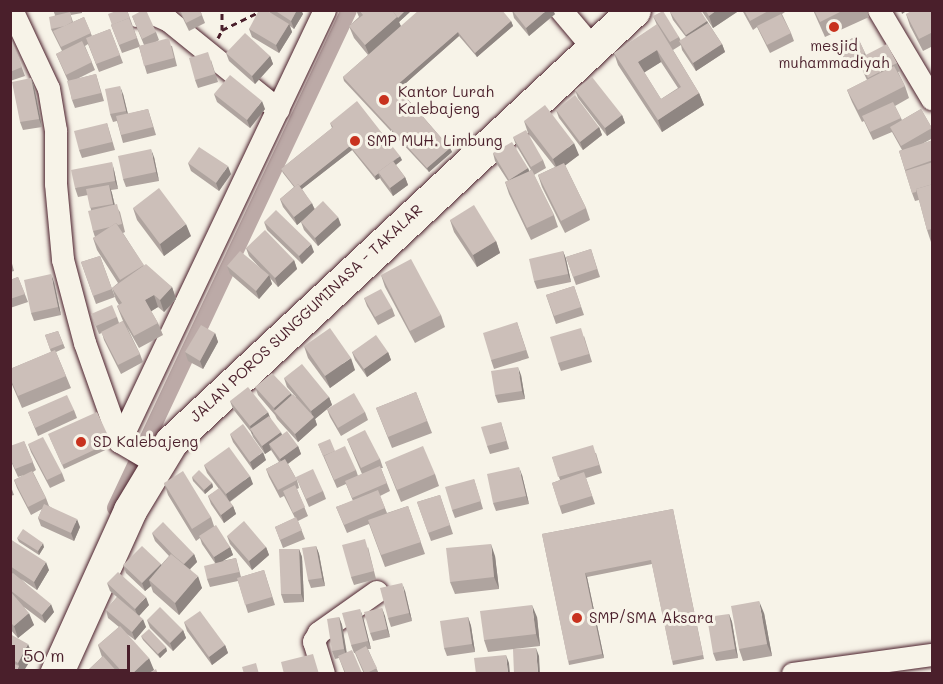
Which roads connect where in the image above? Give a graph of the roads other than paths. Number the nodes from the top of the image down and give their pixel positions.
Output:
1 (12, 10) edge
2 (325, 10) edge
3 (561, 10) edge
4 (634, 10) edge
5 (879, 10) edge
6 (136, 16) edge
7 (593, 48) junction
8 (933, 99) edge
9 (279, 110) junction
10 (135, 452) junction
11 (377, 592) dead end
12 (922, 662) edge
13 (831, 672) edge
14 (56, 674) edge
15 (324, 674) edge
16 (793, 674) edge

1 - 10 street
2 - 9 street
3 - 7 street
4 - 7 highway, JALAN POROS SUNGGUMINASA - TAKALAR
5 - 8 street
6 - 9 street
7 - 10 highway, JALAN POROS SUNGGUMINASA - TAKALAR
9 - 10 street
10 - 14 highway, JALAN POROS SUNGGUMINASA - TAKALAR
11 - 15 street
12 - 13 street
13 - 16 street

